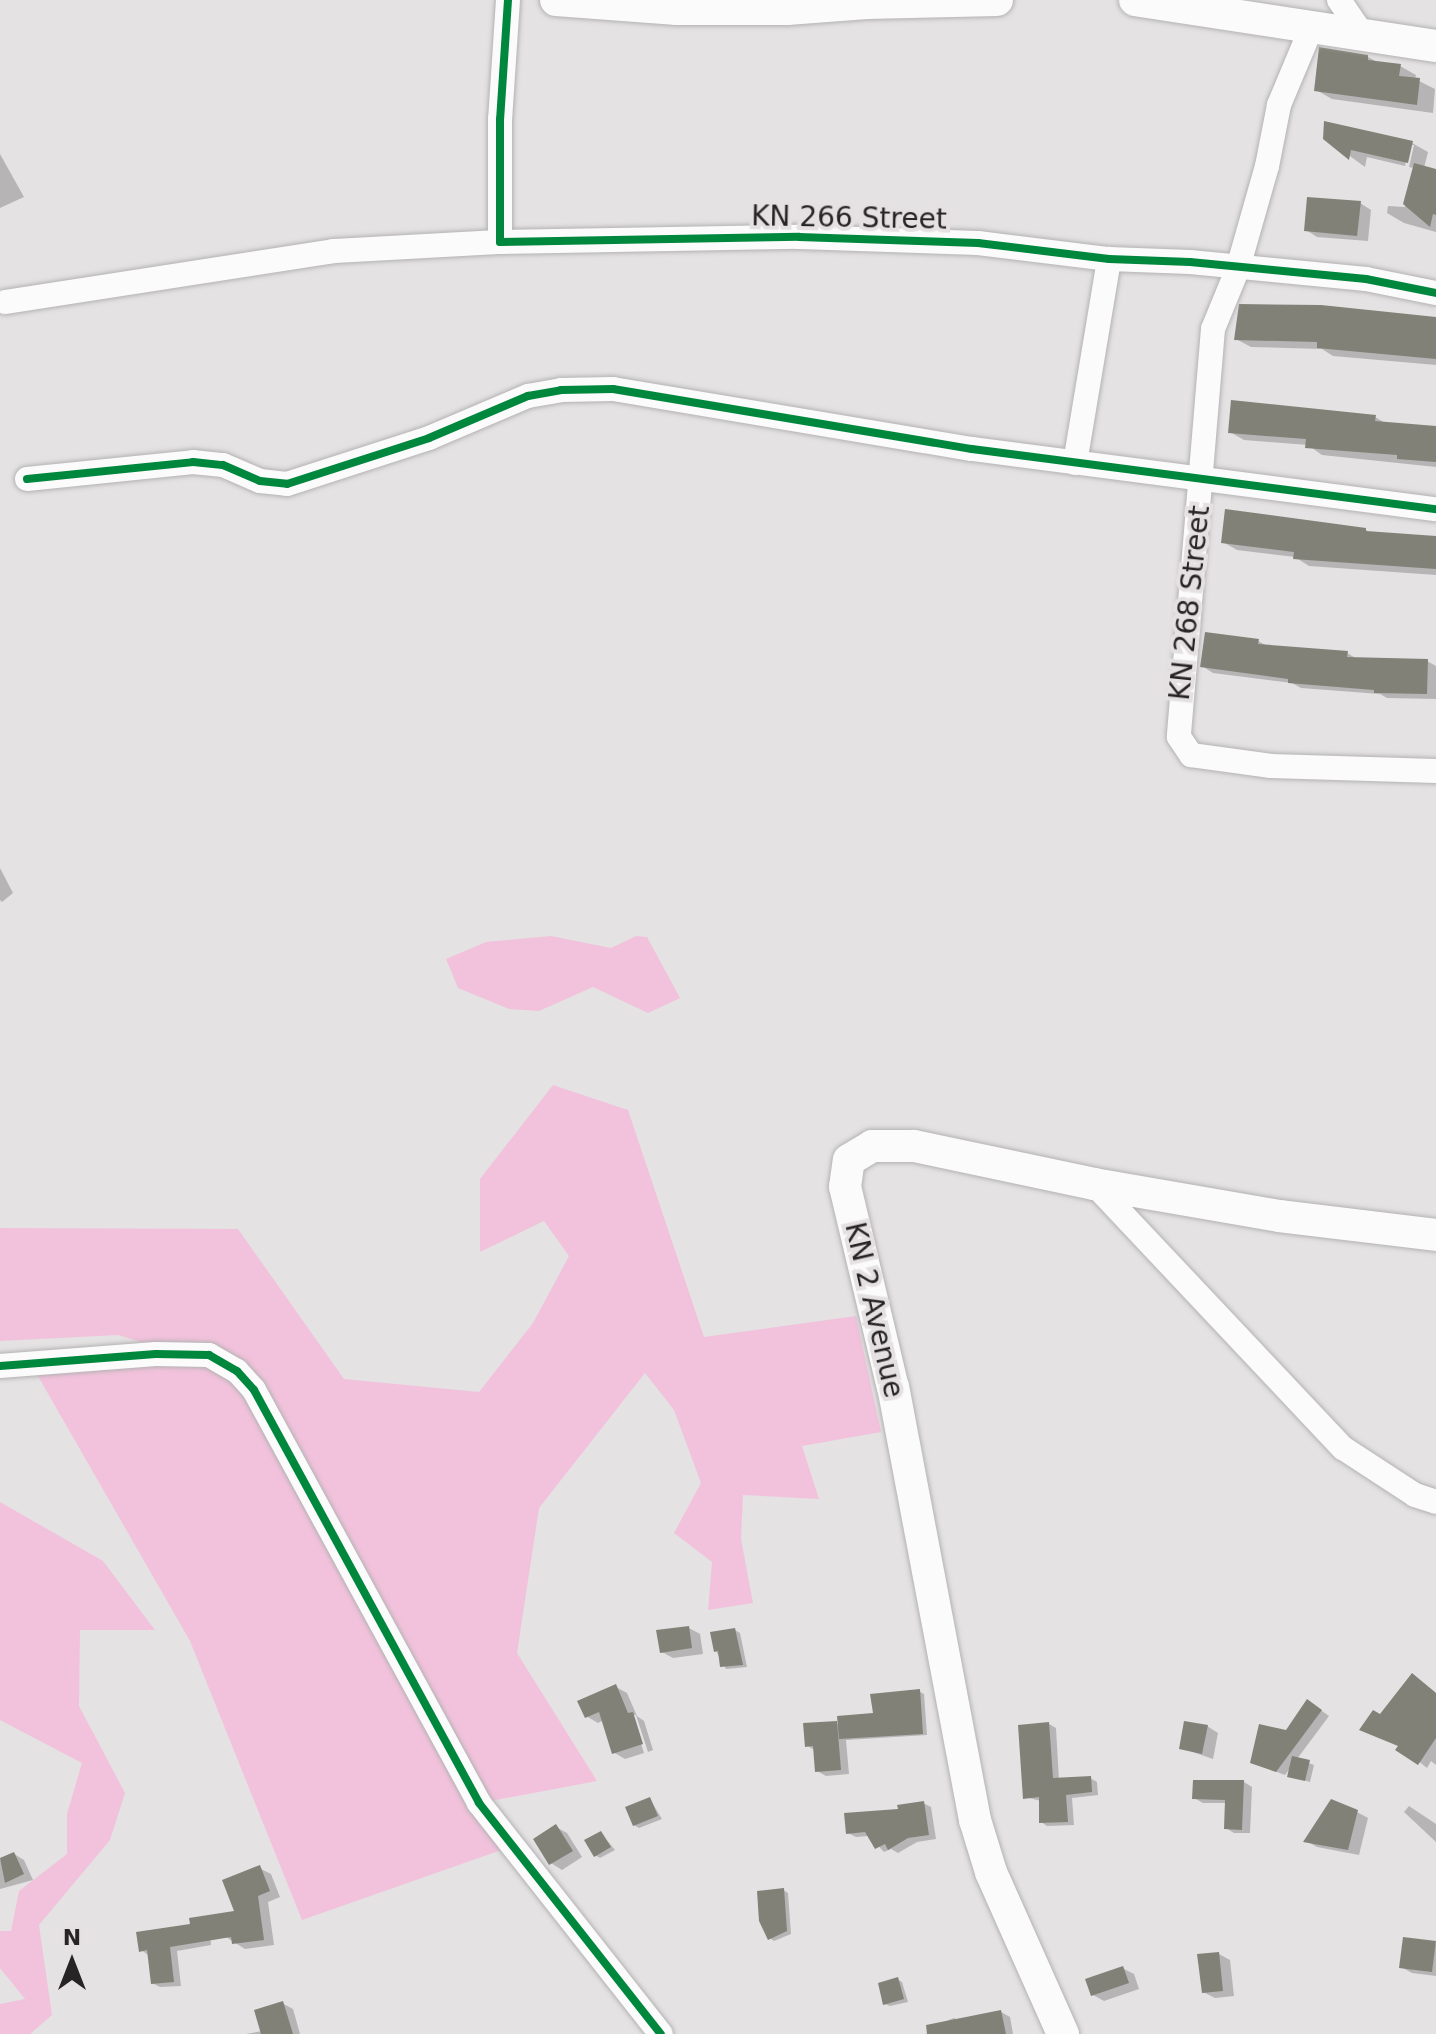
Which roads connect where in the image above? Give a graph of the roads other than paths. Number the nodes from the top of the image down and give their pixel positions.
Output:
1 (508, 0) edge
2 (951, 0) edge
3 (997, 0) edge
4 (1135, 0) edge
5 (1339, 0) edge
6 (569, 1) edge
7 (786, 4) edge
8 (1312, 26) junction
9 (1363, 35) junction
10 (1436, 46) edge
11 (500, 242) junction
12 (1109, 259) junction
13 (1238, 268) junction
14 (1436, 293) edge
15 (5, 302) dead end
16 (1075, 463) junction
17 (27, 479) dead end
18 (1202, 481) junction
19 (1436, 509) edge
20 (1436, 771) edge
21 (1094, 1184) junction
22 (1436, 1235) edge
23 (0, 1366) edge
24 (1436, 1502) edge
25 (661, 2034) edge
26 (1063, 2034) edge

1 - 11 street
2 - 3 main road
2 - 7 main road
4 - 8 main road
5 - 9 street
6 - 7 main road
8 - 9 main road
8 - 13 street, KN 268 Street
9 - 10 main road
11 - 12 street, KN 266 Street
11 - 15 street, KN 266 Street
12 - 13 street, KN 266 Street
12 - 16 street
13 - 14 street, KN 266 Street
13 - 18 street, KN 268 Street
16 - 17 street
16 - 18 street
18 - 19 street
18 - 20 street, KN 268 Street
21 - 22 main road, KN 2 Avenue
21 - 24 street
21 - 26 main road, KN 2 Avenue
23 - 25 street

